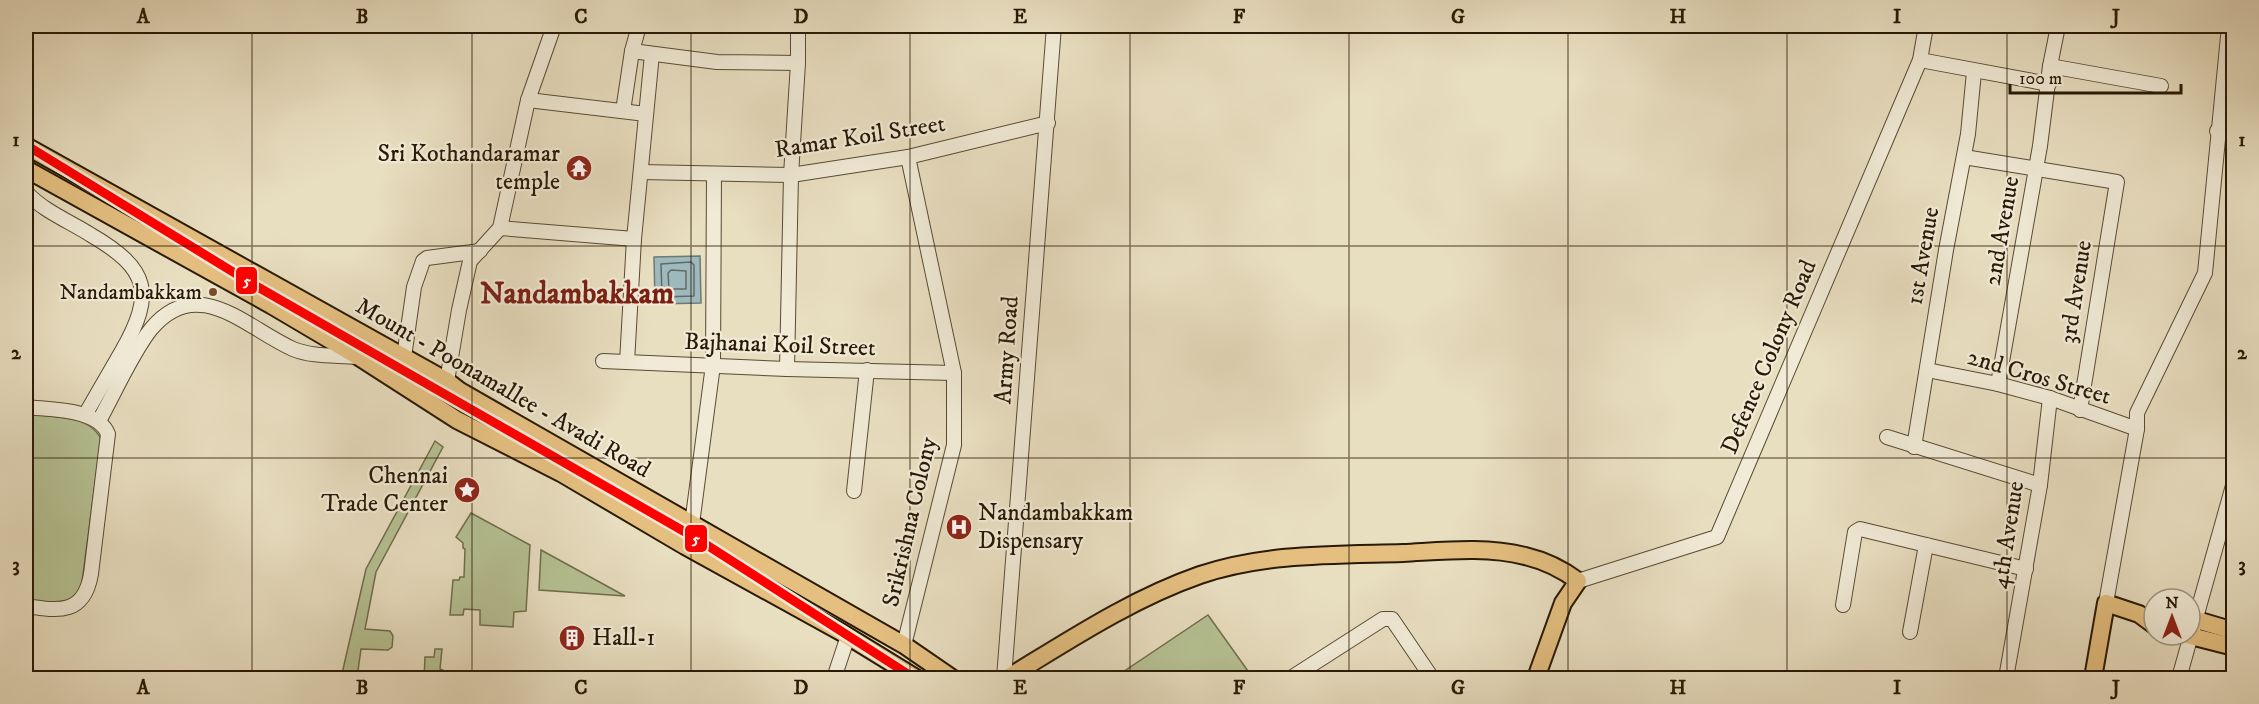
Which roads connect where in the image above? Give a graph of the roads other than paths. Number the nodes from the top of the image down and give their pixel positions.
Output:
1 (554, 26) edge
2 (639, 26) edge
3 (798, 26) edge
4 (1054, 26) edge
5 (1926, 26) edge
6 (2058, 26) edge
7 (2229, 26) edge
8 (632, 51) junction
9 (652, 54) junction
10 (1920, 60) junction
11 (798, 63) junction
12 (2050, 66) junction
13 (1974, 72) junction
14 (2049, 84) junction
15 (2161, 86) dead end
16 (528, 100) junction
17 (623, 111) junction
18 (646, 114) junction
19 (1047, 123) junction
20 (2217, 131) junction
21 (2234, 131) edge
22 (26, 146) edge
23 (908, 157) junction
24 (1964, 157) junction
25 (26, 170) edge
26 (2036, 170) junction
27 (641, 172) junction
28 (714, 174) junction
29 (791, 175) junction
30 (26, 192) edge
31 (500, 228) junction
32 (634, 239) junction
33 (480, 251) junction
34 (287, 293) junction
35 (277, 309) junction
36 (359, 357) junction
37 (404, 357) junction
38 (603, 360) dead end
39 (627, 362) junction
40 (713, 365) junction
41 (787, 369) junction
42 (867, 370) junction
43 (1927, 370) junction
44 (954, 374) junction
45 (447, 381) junction
46 (1998, 384) junction
47 (2050, 398) junction
48 (26, 407) edge
49 (2080, 410) junction
50 (85, 415) junction
51 (99, 422) junction
52 (2138, 429) junction
53 (1887, 437) dead end
54 (1914, 447) junction
55 (2040, 485) junction
56 (2233, 489) edge
57 (854, 491) dead end
58 (692, 524) junction
59 (1926, 545) junction
60 (2026, 569) junction
61 (1578, 581) junction
62 (2202, 591) edge
63 (826, 600) junction
64 (2106, 603) junction
65 (1843, 605) dead end
66 (26, 606) edge
67 (2142, 611) edge
68 (815, 618) junction
69 (2202, 628) edge
70 (2234, 631) edge
71 (1910, 632) dead end
72 (2202, 632) edge
73 (848, 636) junction
74 (904, 645) junction
75 (2186, 647) edge
76 (2234, 647) edge
77 (834, 678) edge
78 (916, 678) edge
79 (952, 678) edge
80 (1006, 678) edge
81 (1292, 678) edge
82 (1432, 678) edge
83 (1536, 678) edge
84 (2006, 678) edge
85 (2093, 678) edge
86 (2179, 678) edge

1 - 16 street
2 - 8 street
3 - 11 street
4 - 19 street, Army Road
5 - 10 street, Defence Colony Road
6 - 12 street, 2nd Avenue
7 - 20 street
8 - 9 street
8 - 17 street
9 - 11 street
9 - 18 street
10 - 13 street
10 - 61 street, Defence Colony Road
11 - 29 street
12 - 14 street, 2nd Avenue
12 - 15 street
13 - 14 street
13 - 24 street, 1st Avenue
14 - 26 street, 2nd Avenue
16 - 17 street
16 - 31 street
17 - 18 street
18 - 27 street
19 - 23 street, Ramar Koil Street
19 - 80 street, Army Road
20 - 21 street
20 - 52 street
22 - 34 main road, Mount - Poonamallee - Avadi Road
23 - 29 street, Ramar Koil Street
23 - 44 street, Srikrishna Colony
24 - 26 street
24 - 43 street, 1st Avenue
25 - 35 main road, Mount - Poonamallee - Avadi Road
26 - 46 street, 2nd Avenue
26 - 49 street, 3rd Avenue
27 - 28 street, Ramar Koil Street
27 - 32 street
28 - 29 street, Ramar Koil Street
28 - 40 street
29 - 41 street
30 - 50 street
31 - 32 street
31 - 33 street
32 - 39 street
33 - 37 street
33 - 45 street
34 - 35 main road
34 - 37 main road, Mount - Poonamallee - Avadi Road
35 - 36 main road, Mount - Poonamallee - Avadi Road
36 - 51 street
36 - 68 main road, Mount - Poonamallee - Avadi Road
37 - 45 main road, Mount - Poonamallee - Avadi Road
38 - 39 street, Bajhanai Koil Street
39 - 40 street, Bajhanai Koil Street
40 - 41 street, Bajhanai Koil Street
40 - 58 street
41 - 42 street, Bajhanai Koil Street
42 - 44 street, Bajhanai Koil Street
42 - 57 street
43 - 46 street, 2nd Cros Street
43 - 54 street, 1st Avenue
44 - 74 street, Srikrishna Colony
45 - 58 main road, Mount - Poonamallee - Avadi Road
46 - 47 street, 2nd Cros Street
47 - 49 street, 2nd Cros Street
47 - 55 street, 4th Avenue
48 - 50 street
49 - 52 street, 2nd Cros Street
50 - 51 street
51 - 66 street
52 - 64 street
53 - 54 street
54 - 55 street
55 - 60 street, 4th Avenue
56 - 62 street
58 - 63 main road, Mount - Poonamallee - Avadi Road
59 - 60 street
59 - 65 street
59 - 71 street
60 - 84 street, 4th Avenue
61 - 80 main road
61 - 83 main road
63 - 68 main road
63 - 74 main road, Mount - Poonamallee - Avadi Road
64 - 67 main road
64 - 85 main road
68 - 73 main road, Mount - Poonamallee - Avadi Road
69 - 70 main road
72 - 76 main road
73 - 77 street
73 - 78 main road, Mount - Poonamallee - Avadi Road
74 - 79 main road, Mount - Poonamallee - Avadi Road
75 - 86 street
81 - 82 street

